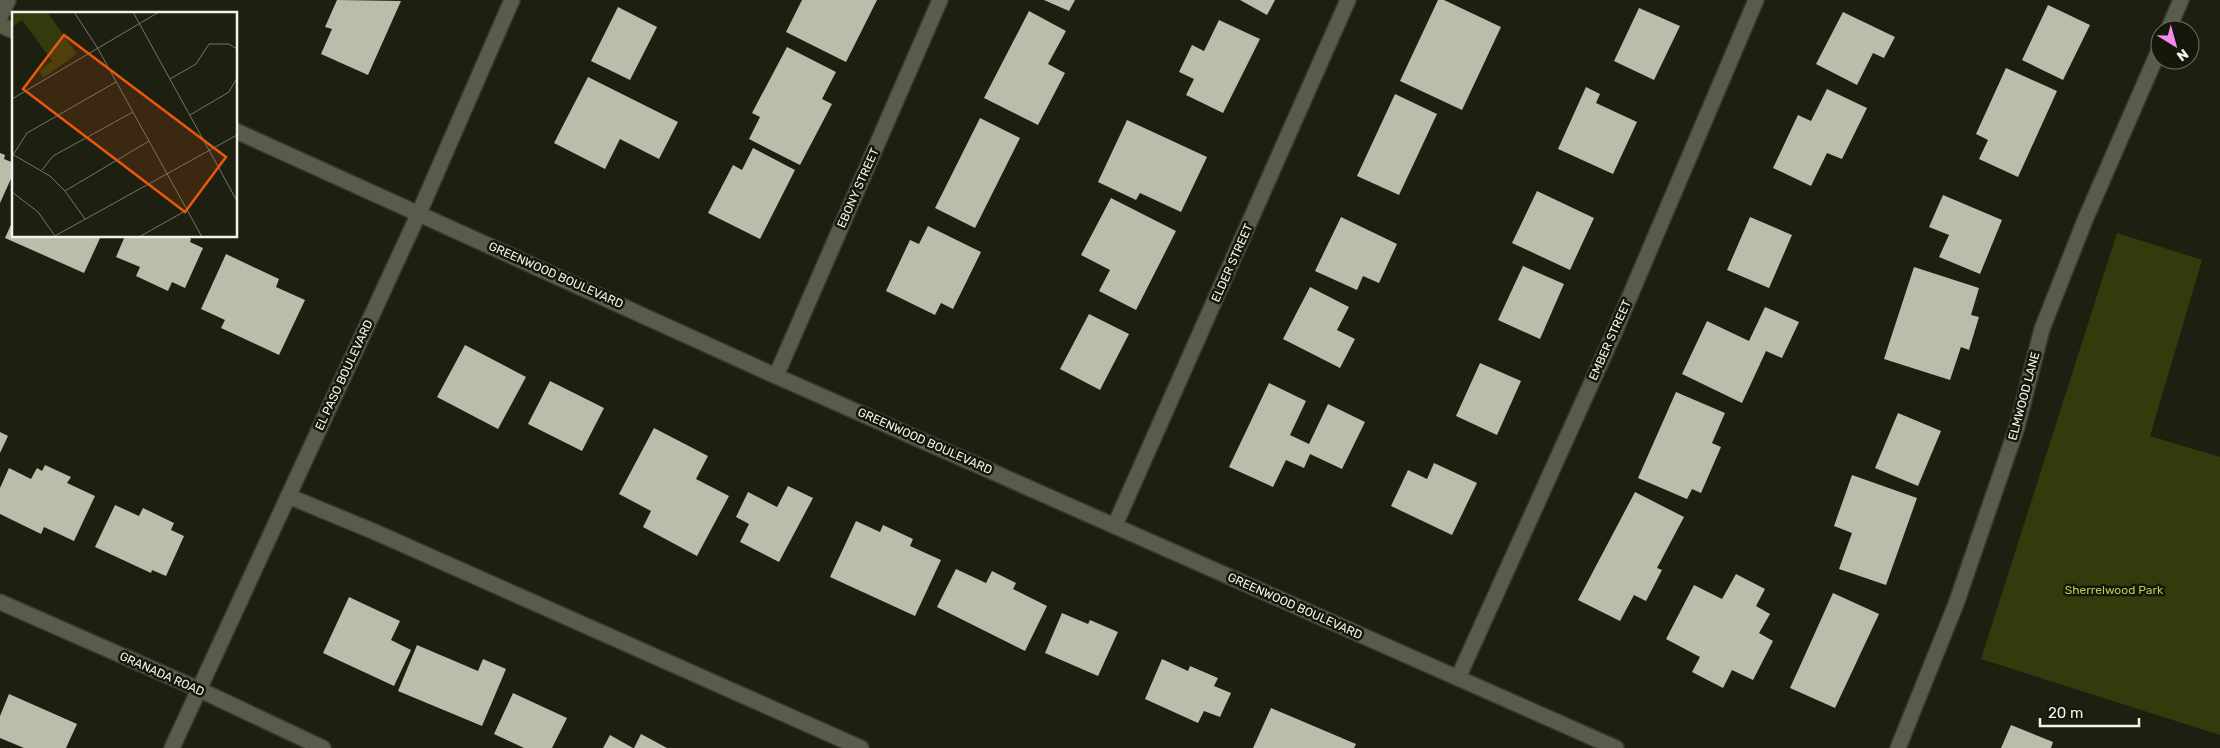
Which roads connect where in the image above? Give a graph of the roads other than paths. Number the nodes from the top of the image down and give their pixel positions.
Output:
1 (8, 0) edge
2 (512, 0) edge
3 (940, 0) edge
4 (1348, 0) edge
5 (1756, 0) edge
6 (2181, 0) edge
7 (0, 17) edge
8 (2172, 20) edge
9 (0, 25) edge
10 (12, 30) edge
11 (2150, 70) edge
12 (238, 132) edge
13 (419, 213) junction
14 (776, 376) junction
15 (288, 496) junction
16 (1115, 525) junction
17 (0, 602) edge
18 (1458, 678) junction
19 (198, 689) junction
20 (172, 748) edge
21 (324, 748) edge
22 (861, 748) edge
23 (1616, 748) edge
24 (1898, 748) edge

1 - 7 street
2 - 13 street, EL PASO BOULEVARD
3 - 14 street, EBONY STREET
4 - 16 street, ELDER STREET
5 - 18 street, EMBER STREET
6 - 8 street
9 - 10 street
11 - 24 street, ELMWOOD LANE
12 - 13 street, GREENWOOD BOULEVARD
13 - 14 street, GREENWOOD BOULEVARD
13 - 15 street, EL PASO BOULEVARD
14 - 16 street, GREENWOOD BOULEVARD
15 - 19 street, EL PASO BOULEVARD
15 - 22 street
16 - 18 street, GREENWOOD BOULEVARD
17 - 19 street, GRANADA ROAD
18 - 23 street, GREENWOOD BOULEVARD
19 - 20 street, EL PASO BOULEVARD
19 - 21 street, GRANADA ROAD

